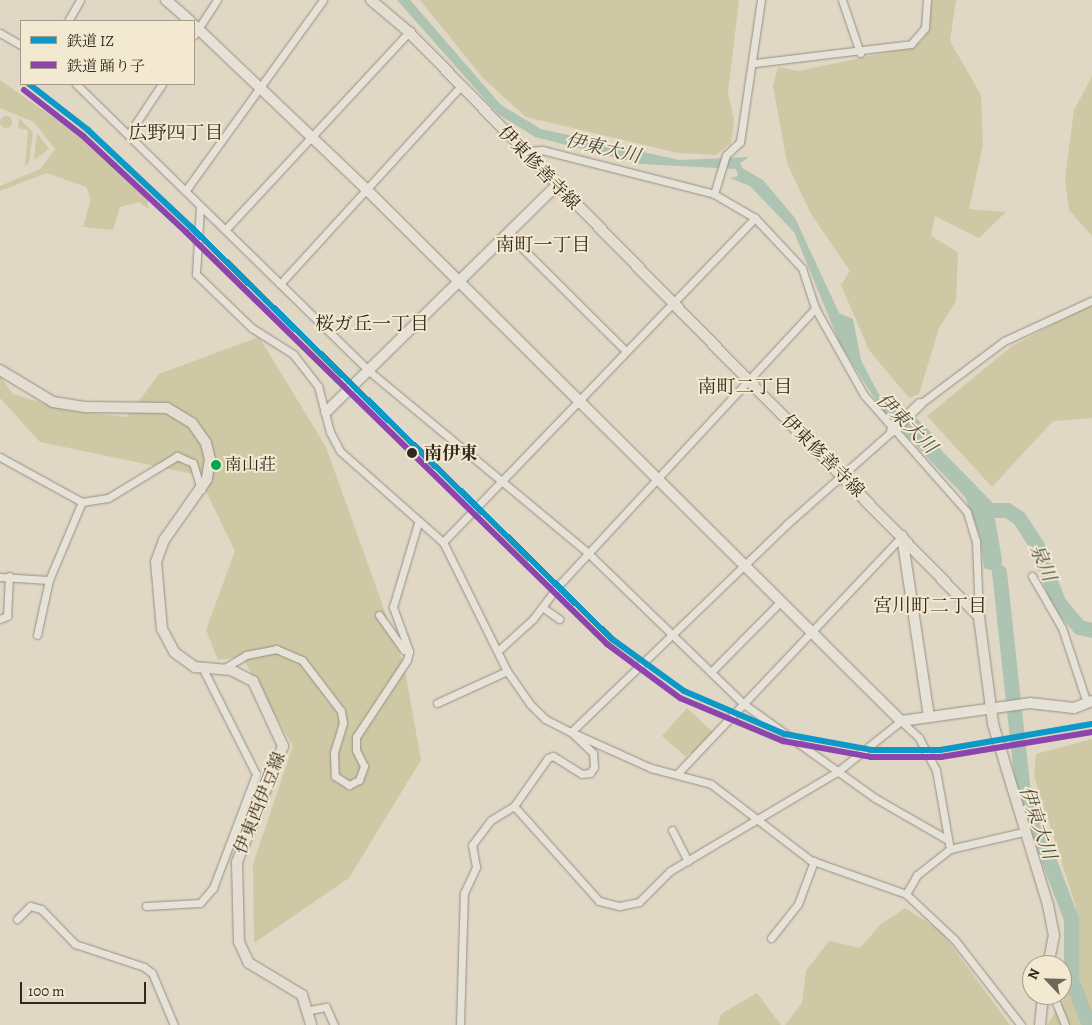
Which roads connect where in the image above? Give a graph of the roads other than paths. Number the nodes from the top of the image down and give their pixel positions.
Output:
1 (80, 0) edge
2 (166, 0) edge
3 (217, 0) edge
4 (323, 0) edge
5 (371, 0) edge
6 (761, 0) edge
7 (842, 0) edge
8 (927, 0) edge
9 (69, 20) edge
10 (189, 20) edge
11 (195, 30) edge
12 (409, 32) junction
13 (0, 33) edge
14 (20, 44) edge
15 (860, 53) junction
16 (755, 63) junction
17 (77, 85) edge
18 (161, 85) edge
19 (461, 86) junction
20 (261, 88) junction
21 (130, 132) junction
22 (311, 134) junction
23 (522, 151) junction
24 (556, 186) junction
25 (366, 188) junction
26 (186, 190) junction
27 (714, 194) junction
28 (200, 207) junction
29 (755, 218) junction
30 (225, 230) junction
31 (507, 233) junction
32 (458, 281) junction
33 (280, 284) junction
34 (1091, 301) edge
35 (673, 304) junction
36 (815, 308) junction
37 (626, 351) junction
38 (0, 370) edge
39 (369, 371) junction
40 (748, 380) junction
41 (576, 399) junction
42 (920, 404) joint
43 (326, 412) junction
44 (892, 431) junction
45 (0, 457) edge
46 (840, 474) junction
47 (656, 480) junction
48 (499, 481) junction
49 (201, 490) junction
50 (82, 502) junction
51 (418, 523) junction
52 (902, 536) junction
53 (443, 542) junction
54 (588, 553) junction
55 (743, 567) junction
56 (9, 576) junction
57 (1032, 576) dead end
58 (0, 577) edge
59 (49, 580) junction
60 (779, 602) junction
61 (542, 607) junction
62 (379, 615) dead end
63 (979, 616) junction
64 (0, 619) edge
65 (560, 619) dead end
66 (810, 634) junction
67 (37, 635) dead end
68 (675, 635) junction
69 (500, 650) junction
70 (407, 660) junction
71 (223, 669) junction
72 (204, 670) junction
73 (507, 671) junction
74 (711, 672) junction
75 (1090, 702) edge
76 (436, 703) dead end
77 (745, 705) junction
78 (989, 708) junction
79 (928, 717) junction
80 (901, 721) junction
81 (571, 732) junction
82 (837, 772) junction
83 (678, 773) junction
84 (514, 806) junction
85 (757, 821) junction
86 (672, 830) dead end
87 (1023, 832) junction
88 (948, 840) junction
89 (950, 849) junction
90 (688, 861) junction
91 (814, 861) junction
92 (906, 894) junction
93 (146, 906) dead end
94 (17, 919) dead end
95 (771, 938) dead end
96 (1050, 955) edge
97 (1042, 1005) edge
98 (1057, 1005) edge
99 (310, 1010) junction
100 (174, 1025) edge
101 (311, 1025) edge
102 (334, 1025) edge
103 (460, 1025) edge
104 (1021, 1025) edge
105 (1040, 1025) edge
106 (1065, 1025) edge

1 - 9 street
2 - 10 street
3 - 11 street
4 - 20 street
5 - 12 main road, 伊東修善寺線
6 - 16 street
7 - 15 street
8 - 15 street
11 - 20 street
12 - 19 main road, 伊東修善寺線
12 - 22 street
13 - 14 street
15 - 16 street
16 - 27 street
17 - 21 street
18 - 21 street
19 - 23 main road, 伊東修善寺線
19 - 25 street
20 - 22 street
20 - 26 street
21 - 26 street
22 - 25 street
22 - 30 street
23 - 24 main road, 伊東修善寺線
23 - 27 street
24 - 31 street
24 - 35 main road, 伊東修善寺線
25 - 32 street
25 - 33 street
26 - 28 street
27 - 29 street
28 - 30 street
28 - 43 street
29 - 35 street
29 - 36 street
30 - 33 street
31 - 32 street
31 - 37 street
32 - 39 street
32 - 41 street
33 - 39 street
34 - 42 street
35 - 37 street
35 - 40 main road, 伊東修善寺線
36 - 40 street
36 - 44 street
37 - 41 street
38 - 49 main road, 伊東西伊豆線
39 - 43 street
39 - 48 street
40 - 46 main road, 伊東修善寺線
40 - 47 street
41 - 47 street
41 - 48 street
42 - 44 street
43 - 51 street
44 - 46 street
44 - 63 street
45 - 50 street
46 - 52 main road, 伊東修善寺線
46 - 55 street
47 - 54 street
47 - 55 street
48 - 53 street
48 - 54 street
49 - 50 street
49 - 72 main road, 伊東西伊豆線
50 - 59 street
51 - 53 street
51 - 70 street
52 - 63 main road, 伊東修善寺線
52 - 66 street
52 - 79 street
53 - 69 street
54 - 61 street
54 - 68 street
55 - 60 street
55 - 68 street
56 - 58 street
56 - 59 street
56 - 64 street
57 - 75 street
59 - 67 street
60 - 66 street
60 - 74 street
61 - 65 street
61 - 69 street
62 - 70 street
63 - 78 main road
66 - 77 street
66 - 80 street
68 - 74 street
68 - 81 street
69 - 73 street
70 - 71 street
71 - 72 main road, 伊東西伊豆線
71 - 99 main road, 伊東西伊豆線
72 - 93 street
73 - 76 street
73 - 81 street
74 - 77 street
75 - 78 street
77 - 82 street
77 - 83 street
78 - 79 street
78 - 87 main road
79 - 80 street
80 - 82 street
80 - 88 street
81 - 83 street
81 - 84 street
82 - 85 street
82 - 88 street
83 - 85 street
84 - 90 street
84 - 103 street
85 - 90 street
85 - 91 street
86 - 90 street
87 - 89 street
87 - 96 main road
88 - 89 street
89 - 92 street
91 - 92 street
91 - 95 street
92 - 104 street
94 - 100 street
97 - 105 main road
98 - 106 street
99 - 101 main road, 伊東西伊豆線
99 - 102 street

